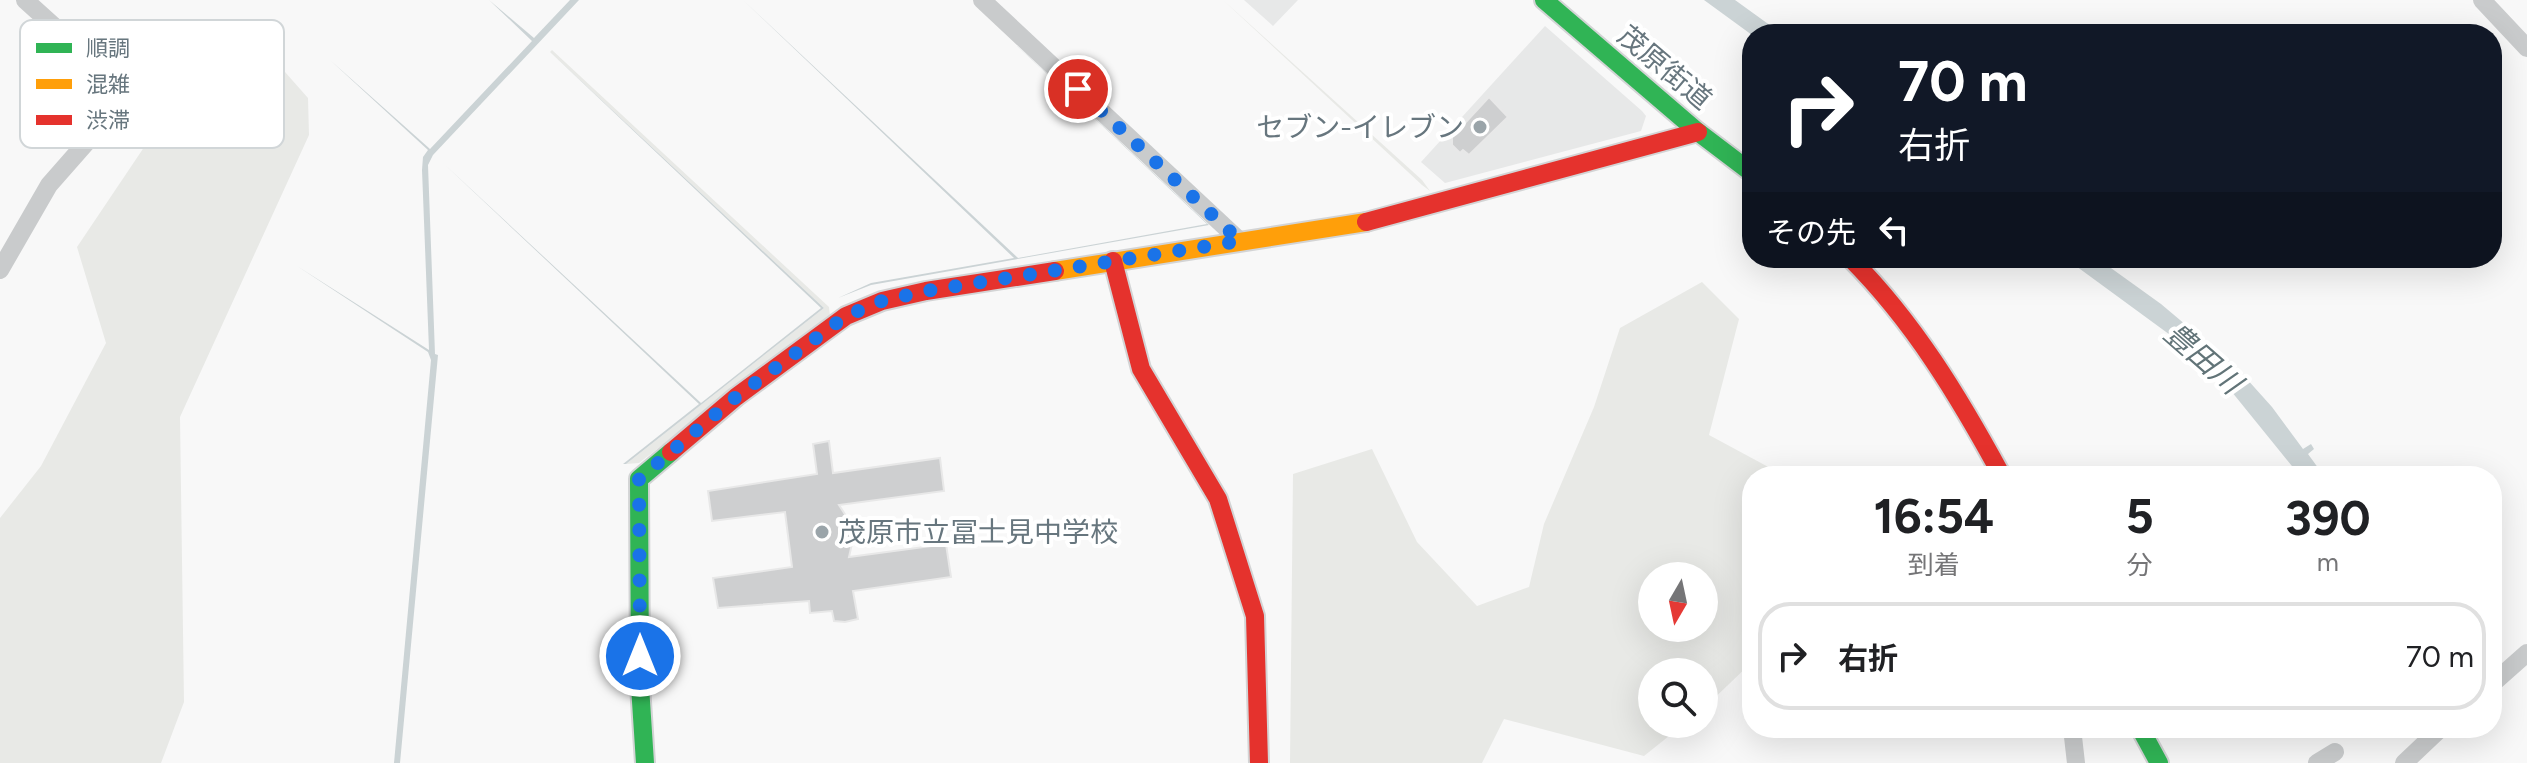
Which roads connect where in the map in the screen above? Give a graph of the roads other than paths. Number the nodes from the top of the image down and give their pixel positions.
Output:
1 (25, 0) edge
2 (982, 0) edge
3 (1544, 0) edge
4 (2482, 0) edge
5 (47, 20) edge
6 (2527, 48) edge
7 (1698, 132) junction
8 (82, 148) edge
9 (1742, 165) edge
10 (1240, 241) junction
11 (1113, 261) junction
12 (1859, 268) edge
13 (0, 270) edge
14 (1997, 466) edge
15 (2527, 653) edge
16 (2502, 675) edge
17 (2073, 738) edge
18 (2145, 738) edge
19 (2430, 738) edge
20 (2335, 752) dead end
21 (645, 763) edge
22 (1259, 763) edge
23 (2076, 763) edge
24 (2159, 763) edge
25 (2317, 763) edge
26 (2404, 763) edge

1 - 5 street
2 - 10 street
3 - 7 street, 茂原街道
4 - 6 street
7 - 9 street, 茂原街道
7 - 10 street
8 - 13 street
10 - 11 street
11 - 21 street
11 - 22 street
12 - 14 street
15 - 16 street
17 - 23 street
18 - 24 street
19 - 26 street
20 - 25 street

